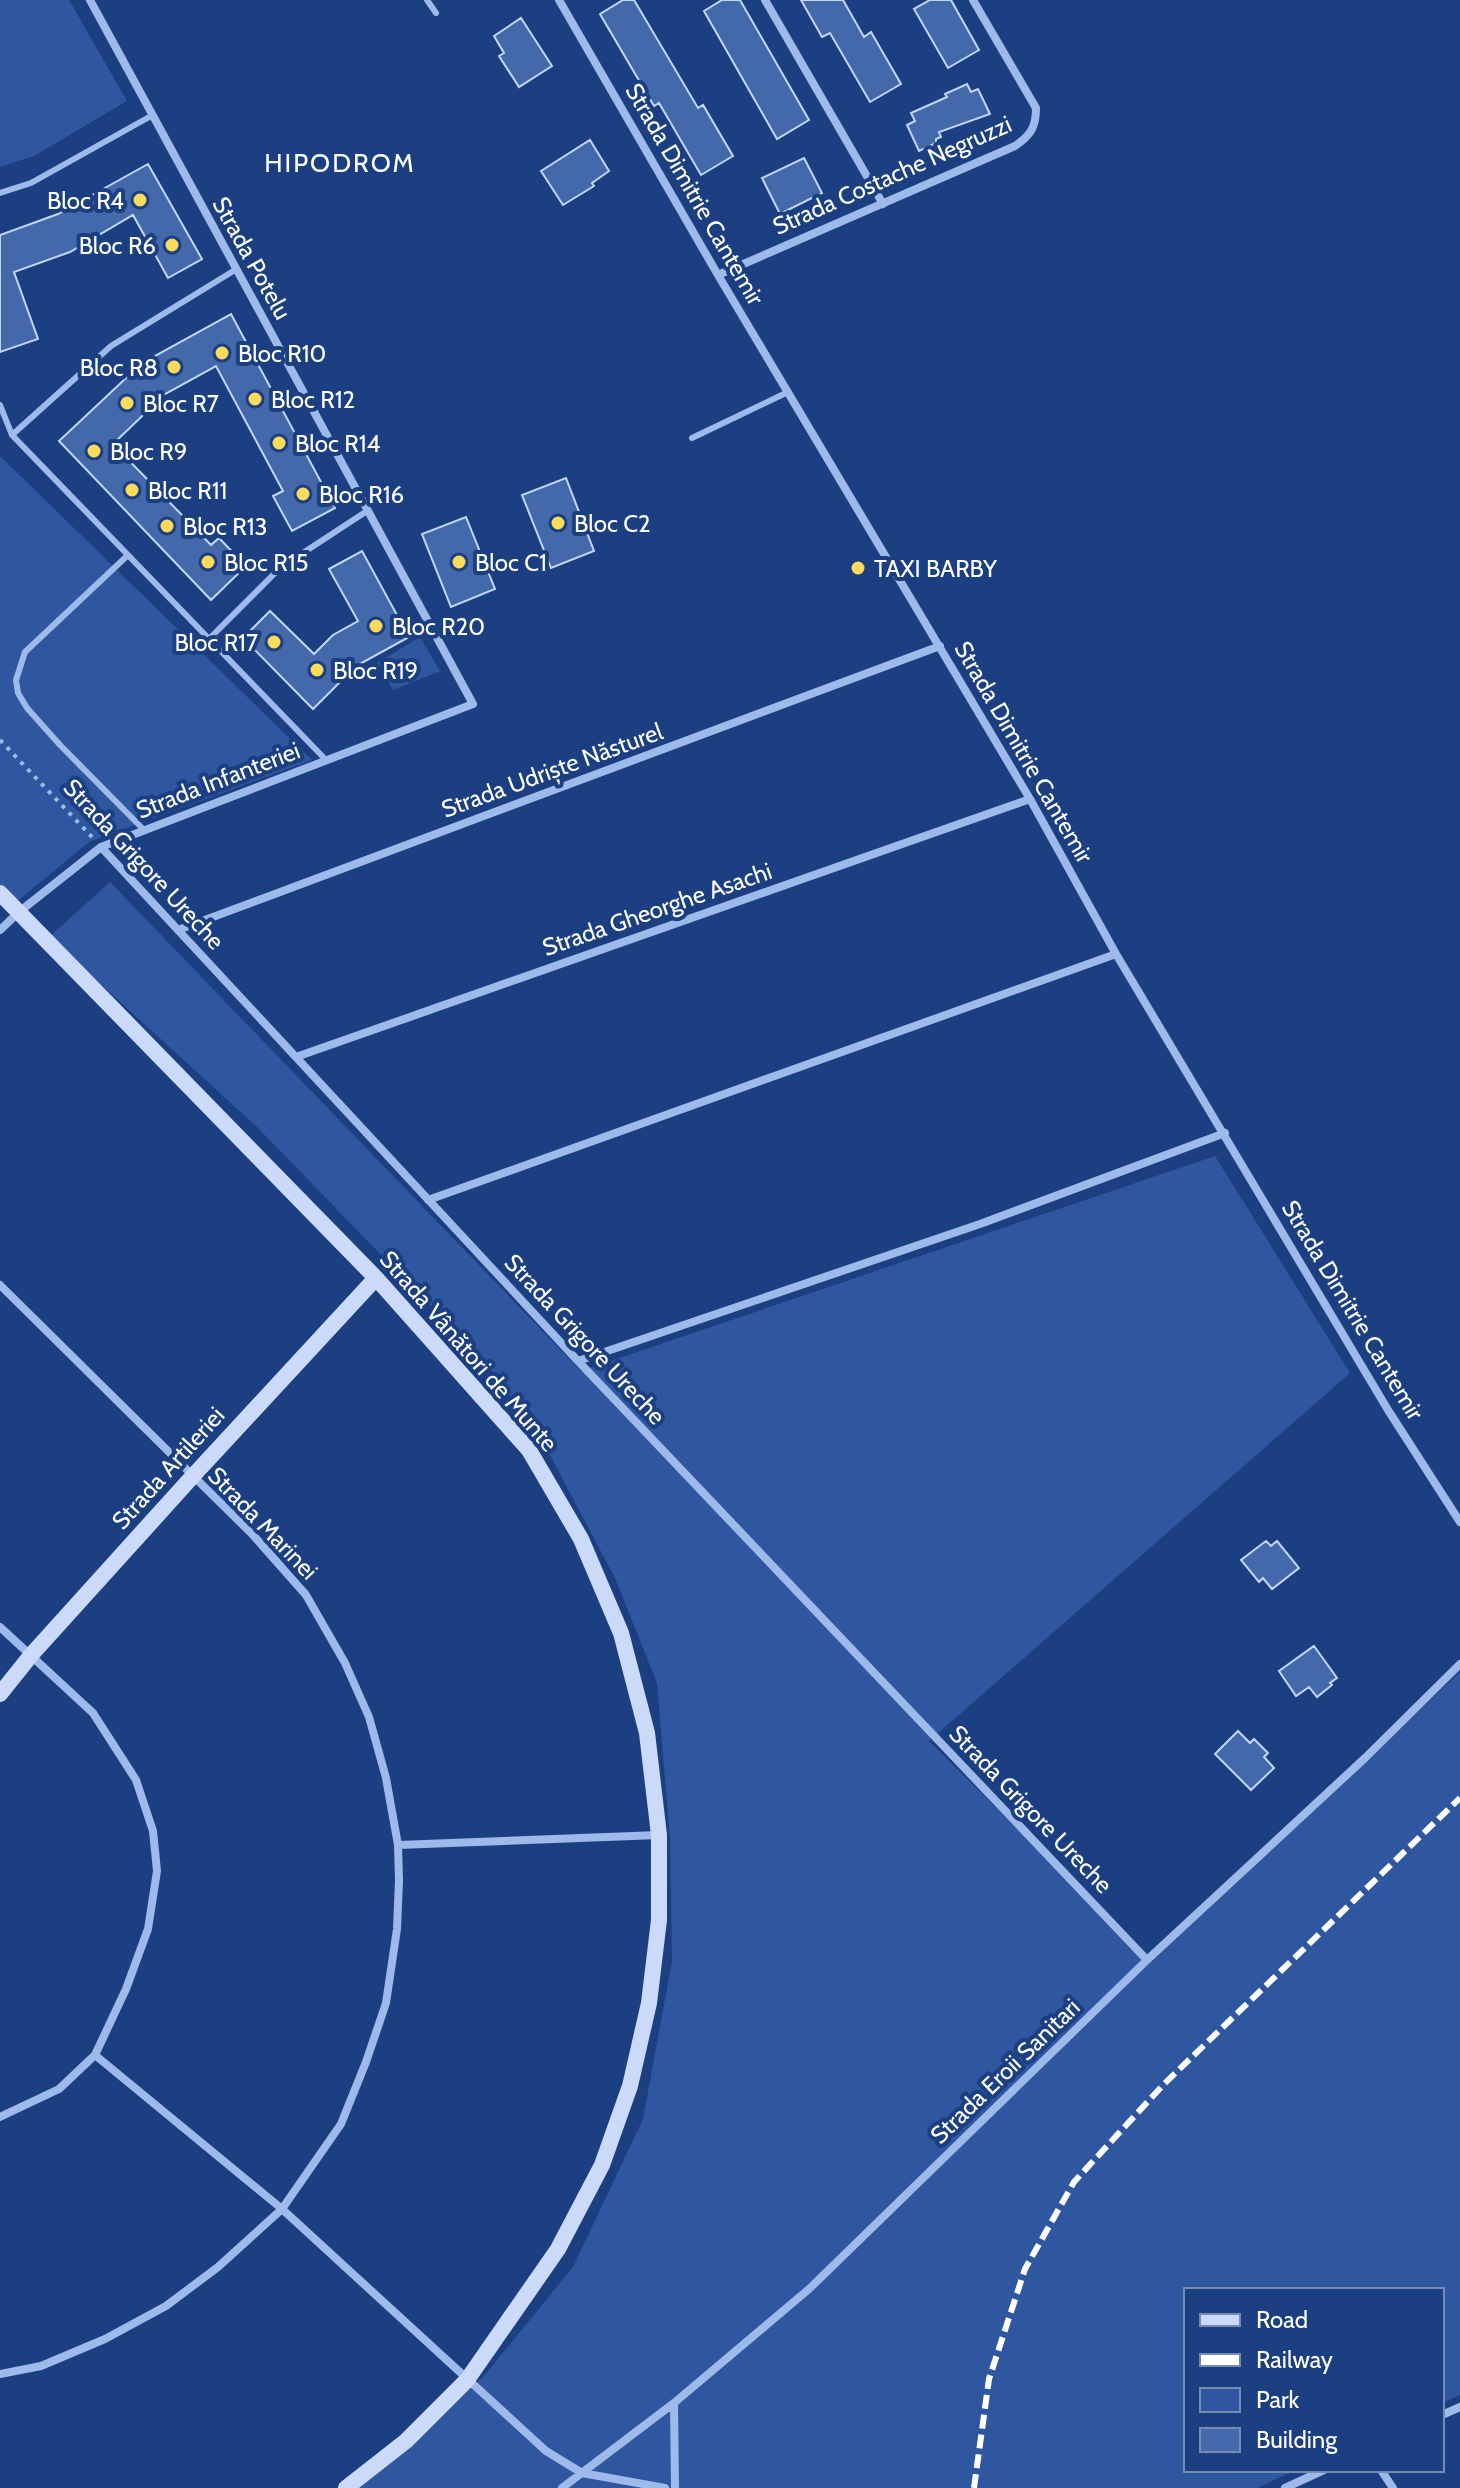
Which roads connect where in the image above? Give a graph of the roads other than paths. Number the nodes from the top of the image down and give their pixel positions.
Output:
1 (90, 0) edge
2 (427, 0) edge
3 (559, 0) edge
4 (765, 0) edge
5 (973, 0) edge
6 (436, 13) dead end
7 (151, 116) junction
8 (0, 193) edge
9 (883, 204) junction
10 (235, 270) junction
11 (718, 275) junction
12 (788, 392) junction
13 (0, 405) edge
14 (12, 435) junction
15 (692, 438) dead end
16 (367, 511) junction
17 (128, 555) junction
18 (209, 639) junction
19 (940, 646) junction
20 (473, 704) joint
21 (326, 760) junction
22 (1030, 799) junction
23 (144, 830) junction
24 (101, 847) junction
25 (0, 893) edge
26 (19, 912) junction
27 (0, 930) edge
28 (178, 930) junction
29 (1116, 954) junction
30 (296, 1057) junction
31 (1225, 1133) junction
32 (428, 1200) junction
33 (376, 1278) junction
34 (0, 1285) edge
35 (578, 1361) junction
36 (192, 1477) junction
37 (1460, 1522) edge
38 (0, 1627) edge
39 (32, 1654) junction
40 (1460, 1664) edge
41 (0, 1694) edge
42 (659, 1835) junction
43 (398, 1845) junction
44 (1147, 1960) junction
45 (95, 2055) junction
46 (0, 2117) edge
47 (282, 2209) junction
48 (0, 2374) edge
49 (467, 2380) junction
50 (674, 2403) junction
51 (1320, 2472) edge
52 (582, 2473) junction
53 (346, 2488) edge
54 (562, 2488) edge
55 (665, 2488) edge
56 (675, 2488) edge
57 (1285, 2488) edge

1 - 7 street, Strada Potelu
2 - 6 lane
3 - 11 street, Strada Dimitrie Cantemir
4 - 9 street
5 - 9 street, Strada Costache Negruzzi
7 - 8 lane
7 - 10 street, Strada Potelu
9 - 11 street, Strada Costache Negruzzi
10 - 14 lane
10 - 16 street, Strada Potelu
11 - 12 street, Strada Dimitrie Cantemir
12 - 15 lane
12 - 19 street, Strada Dimitrie Cantemir
13 - 14 lane
14 - 17 lane
16 - 18 lane
16 - 20 street, Strada Potelu
17 - 18 lane
17 - 23 lane
18 - 21 lane
19 - 22 street, Strada Dimitrie Cantemir
19 - 28 street, Strada Udriște Năsturel
20 - 21 street, Strada Infanteriei
21 - 23 street, Strada Infanteriei
22 - 29 street, Strada Dimitrie Cantemir
22 - 30 street, Strada Gheorghe Asachi
23 - 24 street, Strada Infanteriei
24 - 26 street, Strada Infanteriei
24 - 28 street, Strada Grigore Ureche
25 - 26 street, Strada Vânători de Munte
26 - 27 street, Strada Infanteriei
26 - 33 street, Strada Vânători de Munte
28 - 30 street, Strada Grigore Ureche
29 - 31 street, Strada Dimitrie Cantemir
29 - 32 street
30 - 32 street, Strada Grigore Ureche
31 - 35 street
31 - 37 street, Strada Dimitrie Cantemir
32 - 35 street, Strada Grigore Ureche
33 - 36 street, Strada Artileriei
33 - 42 street, Strada Vânători de Munte
34 - 36 street, Strada Marinei
35 - 44 street, Strada Grigore Ureche
36 - 39 street, Strada Artileriei
36 - 43 street, Strada Marinei
38 - 39 street
39 - 41 street, Strada Artileriei
39 - 45 street
40 - 44 street, Strada Eroii Sanitari
42 - 43 street
42 - 49 street, Strada Vânători de Munte
43 - 47 street, Strada Marinei
44 - 50 street, Strada Eroii Sanitari
45 - 46 street
45 - 47 street
47 - 48 street, Strada Marinei
47 - 49 street
49 - 52 street
49 - 53 street, Strada Vânători de Munte
50 - 52 street, Strada Eroii Sanitari
50 - 56 street
51 - 57 street
52 - 54 street, Strada Eroii Sanitari
52 - 55 street

